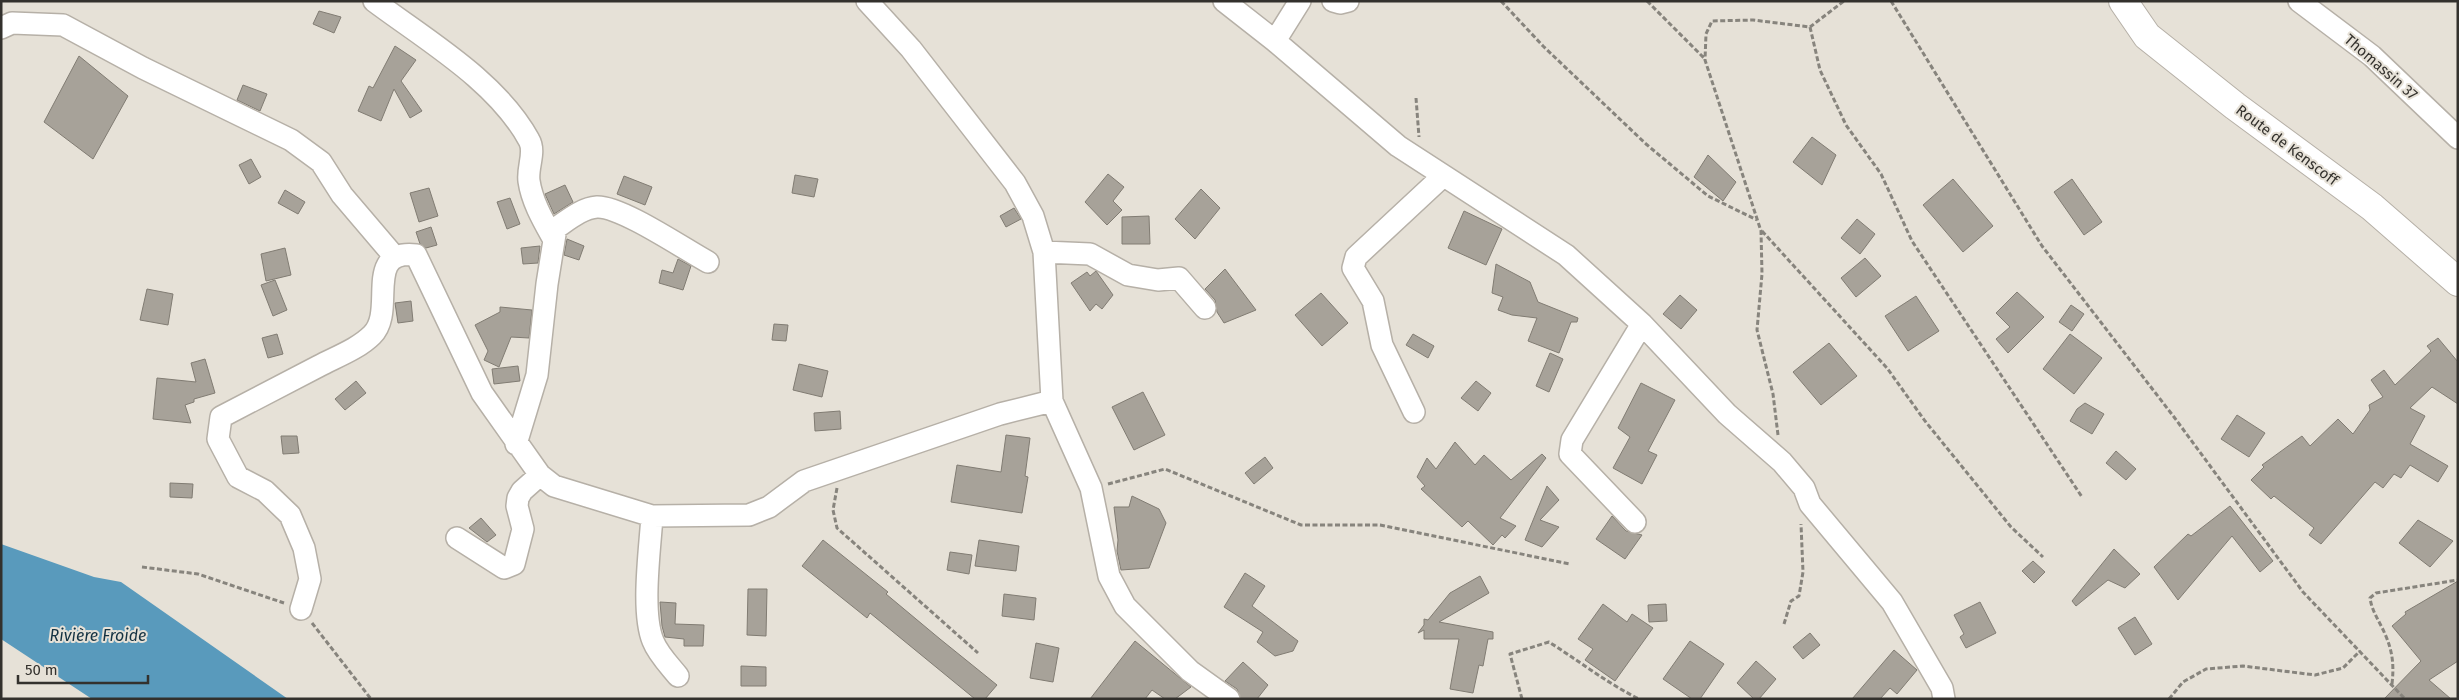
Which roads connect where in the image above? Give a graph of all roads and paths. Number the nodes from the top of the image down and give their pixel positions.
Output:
1 (374, 1) edge
2 (868, 1) edge
3 (1224, 1) edge
4 (1300, 1) edge
5 (1333, 1) edge
6 (1348, 1) edge
7 (1502, 1) edge
8 (1647, 1) edge
9 (1844, 1) edge
10 (1891, 1) edge
11 (2124, 1) edge
12 (2299, 1) edge
13 (1810, 27) junction
14 (1, 28) edge
15 (1275, 41) junction
16 (1706, 60) junction
17 (1416, 98) dead end
18 (2458, 138) edge
19 (1422, 162) junction
20 (1443, 176) junction
21 (1758, 221) junction
22 (1761, 230) junction
23 (554, 240) junction
24 (1044, 252) junction
25 (394, 256) junction
26 (708, 262) dead end
27 (2458, 282) edge
28 (1205, 308) dead end
29 (1642, 324) junction
30 (1052, 401) junction
31 (1414, 412) dead end
32 (516, 444) junction
33 (1782, 462) junction
34 (842, 468) junction
35 (540, 474) junction
36 (1091, 488) junction
37 (1804, 488) junction
38 (2082, 497) dead end
39 (652, 516) junction
40 (1635, 522) dead end
41 (457, 538) dead end
42 (2043, 557) dead end
43 (1570, 564) dead end
44 (142, 567) dead end
45 (2458, 580) edge
46 (301, 609) junction
47 (1784, 624) dead end
48 (2360, 651) junction
49 (978, 653) dead end
50 (678, 676) dead end
51 (2392, 685) junction
52 (371, 699) edge
53 (1229, 699) edge
54 (1522, 699) edge
55 (1639, 699) edge
56 (1944, 699) edge
57 (2169, 699) edge
58 (2405, 699) edge

1 - 23 street
2 - 24 street
3 - 15 street
4 - 15 street
5 - 6 street
7 - 21 path
8 - 16 path
9 - 13 path
10 - 48 path
11 - 27 main road, Route de Kenscoff
12 - 18 street, Thomassin 37
13 - 16 path
13 - 38 path
14 - 25 street
15 - 19 street
16 - 21 path
17 - 19 path
19 - 20 street
20 - 29 street
20 - 31 street
21 - 22 path
22 - 33 path
22 - 42 path
23 - 26 street
23 - 32 street
24 - 28 street
24 - 30 street
25 - 32 street
25 - 46 street
29 - 33 street
29 - 40 street
30 - 34 street
30 - 36 street
32 - 35 street
33 - 37 street
34 - 39 street
34 - 49 path
35 - 39 street
35 - 41 street
36 - 43 path
36 - 53 street
37 - 47 path
37 - 56 street
39 - 50 street
44 - 46 path
45 - 51 path
46 - 52 path
48 - 51 path
48 - 57 path
51 - 58 path
54 - 55 path

